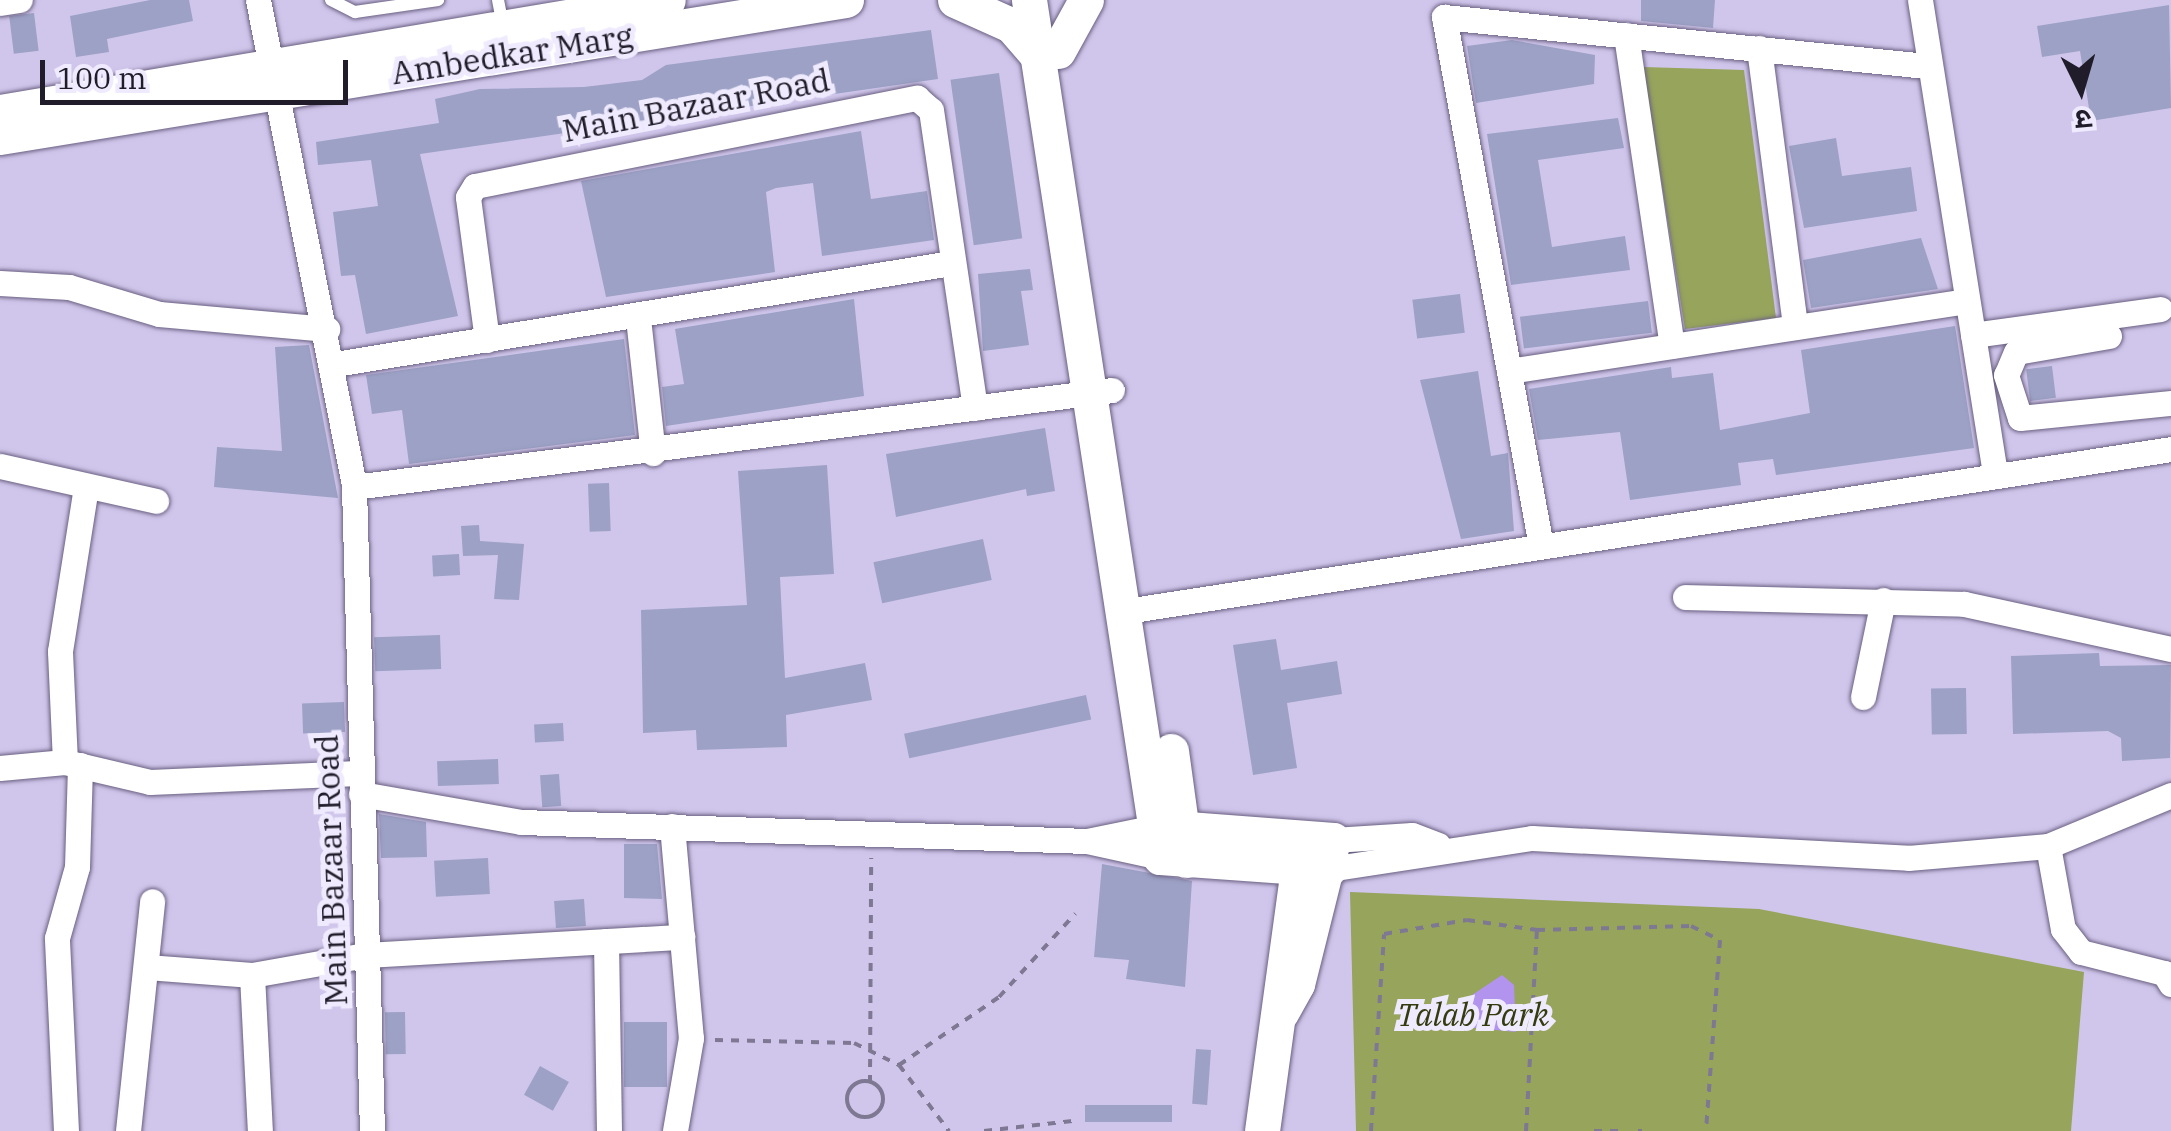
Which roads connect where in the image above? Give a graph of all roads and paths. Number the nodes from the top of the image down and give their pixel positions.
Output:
1 (20, 0) edge
2 (258, 0) edge
3 (331, 0) edge
4 (438, 0) edge
5 (668, 0) edge
6 (846, 0) edge
7 (955, 0) edge
8 (1029, 0) edge
9 (1050, 0) edge
10 (1086, 0) edge
11 (1920, 0) edge
12 (0, 3) edge
13 (501, 14) edge
14 (1626, 35) junction
15 (1760, 48) junction
16 (1048, 53) junction
17 (1930, 66) junction
18 (272, 80) junction
19 (0, 112) edge
20 (0, 137) edge
21 (952, 263) junction
22 (0, 283) edge
23 (1967, 301) junction
24 (2160, 309) dead end
25 (638, 318) junction
26 (1795, 327) junction
27 (328, 328) junction
28 (1973, 335) junction
29 (2109, 336) dead end
30 (487, 340) junction
31 (1672, 346) junction
32 (335, 364) junction
33 (1509, 370) junction
34 (1101, 391) junction
35 (2171, 404) edge
36 (975, 408) junction
37 (2090, 414) junction
38 (2171, 449) edge
39 (653, 453) junction
40 (2097, 460) junction
41 (0, 466) edge
42 (1995, 476) junction
43 (86, 487) junction
44 (354, 488) junction
45 (156, 501) dead end
46 (1541, 546) junction
47 (1685, 596) dead end
48 (1883, 600) junction
49 (1137, 609) junction
50 (2171, 649) edge
51 (1863, 697) dead end
52 (72, 764) junction
53 (0, 768) edge
54 (360, 784) junction
55 (2171, 795) edge
56 (672, 826) junction
57 (874, 830) junction
58 (1171, 843) junction
59 (2048, 846) junction
60 (1315, 854) junction
61 (152, 901) dead end
62 (1075, 914) dead end
63 (1537, 930) junction
64 (682, 936) junction
65 (606, 941) junction
66 (366, 955) junction
67 (147, 966) junction
68 (252, 975) junction
69 (2169, 977) edge
70 (691, 1038) junction
71 (868, 1050) junction
72 (899, 1065) junction
73 (870, 1082) junction
74 (1072, 1121) dead end
75 (66, 1131) edge
76 (128, 1131) edge
77 (260, 1131) edge
78 (372, 1131) edge
79 (609, 1131) edge
80 (675, 1131) edge
81 (949, 1131) edge
82 (984, 1131) edge
83 (1262, 1131) edge
84 (1371, 1131) edge
85 (1526, 1131) edge
86 (1594, 1131) edge
87 (1621, 1131) edge
88 (1706, 1131) edge

1 - 12 street
2 - 18 street, Main Bazaar Road
3 - 4 lane
5 - 13 street, Ambedkar Marg
6 - 18 street, Ambedkar Marg
7 - 16 street
8 - 16 street
9 - 16 street
10 - 16 street
11 - 17 street
13 - 18 street, Ambedkar Marg
14 - 15 street
14 - 31 street
14 - 33 street
15 - 17 street
15 - 26 street
16 - 34 street
17 - 23 street
18 - 19 street, Ambedkar Marg
18 - 20 street, Ambedkar Marg
18 - 27 street, Main Bazaar Road
21 - 25 street
21 - 30 street, Main Bazaar Road
21 - 36 street, Main Bazaar Road
22 - 27 street
23 - 26 street
23 - 28 street
24 - 28 street
25 - 30 street
25 - 39 street
26 - 31 street
27 - 32 street, Main Bazaar Road
28 - 42 street
29 - 37 street
30 - 32 street
31 - 33 street
32 - 44 street, Main Bazaar Road
33 - 46 street
34 - 36 street
34 - 49 street
35 - 37 street
36 - 39 street
37 - 40 street
38 - 40 street
39 - 44 street
40 - 42 street
41 - 43 street
42 - 46 street
43 - 45 street
43 - 52 street
44 - 54 street, Main Bazaar Road
46 - 49 street
47 - 48 street
48 - 50 street
48 - 51 street
49 - 58 street
52 - 53 street
52 - 54 street
52 - 75 street
54 - 56 street
54 - 66 street, Main Bazaar Road
55 - 59 street
56 - 57 street
56 - 64 street
57 - 58 street
57 - 71 path
58 - 60 street
59 - 60 street
59 - 69 street
60 - 83 street
61 - 67 street
62 - 72 path
63 - 84 path
63 - 85 path
63 - 88 path
64 - 65 street
64 - 70 street
65 - 66 street
65 - 79 street
66 - 68 street
66 - 78 street, Main Bazaar Road
67 - 68 street
67 - 76 street
68 - 77 street
70 - 71 path
70 - 80 street
71 - 72 path
71 - 73 path
72 - 81 path
73 - 73 path
74 - 82 path
86 - 87 path

